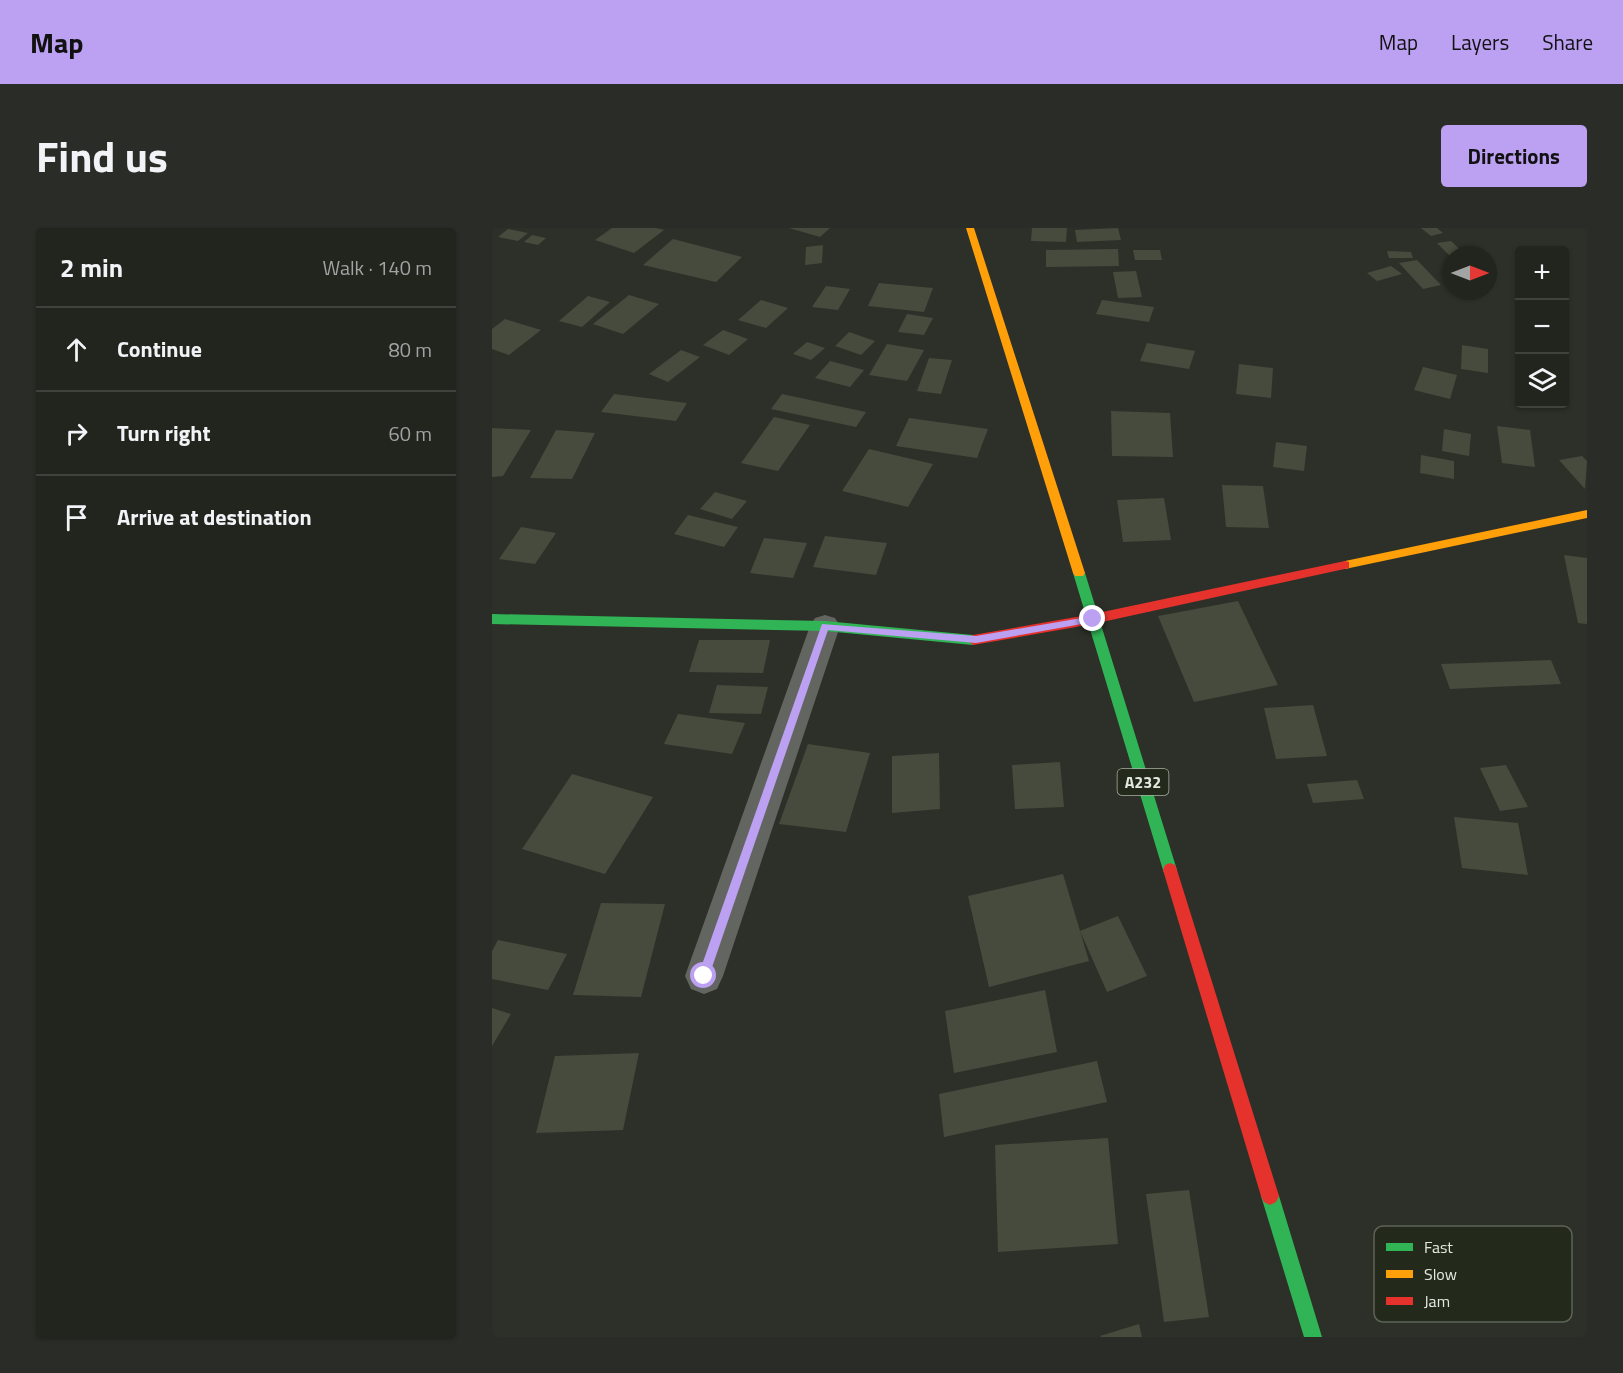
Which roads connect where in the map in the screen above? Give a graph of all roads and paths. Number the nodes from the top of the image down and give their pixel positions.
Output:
1 (970, 228) edge
2 (1587, 514) edge
3 (1093, 619) junction
4 (493, 620) edge
5 (825, 626) junction
6 (704, 976) dead end
7 (1313, 1337) edge

1 - 3 main road, A232
2 - 3 main road
3 - 5 main road
3 - 7 main road, A232
4 - 5 main road
5 - 6 street

